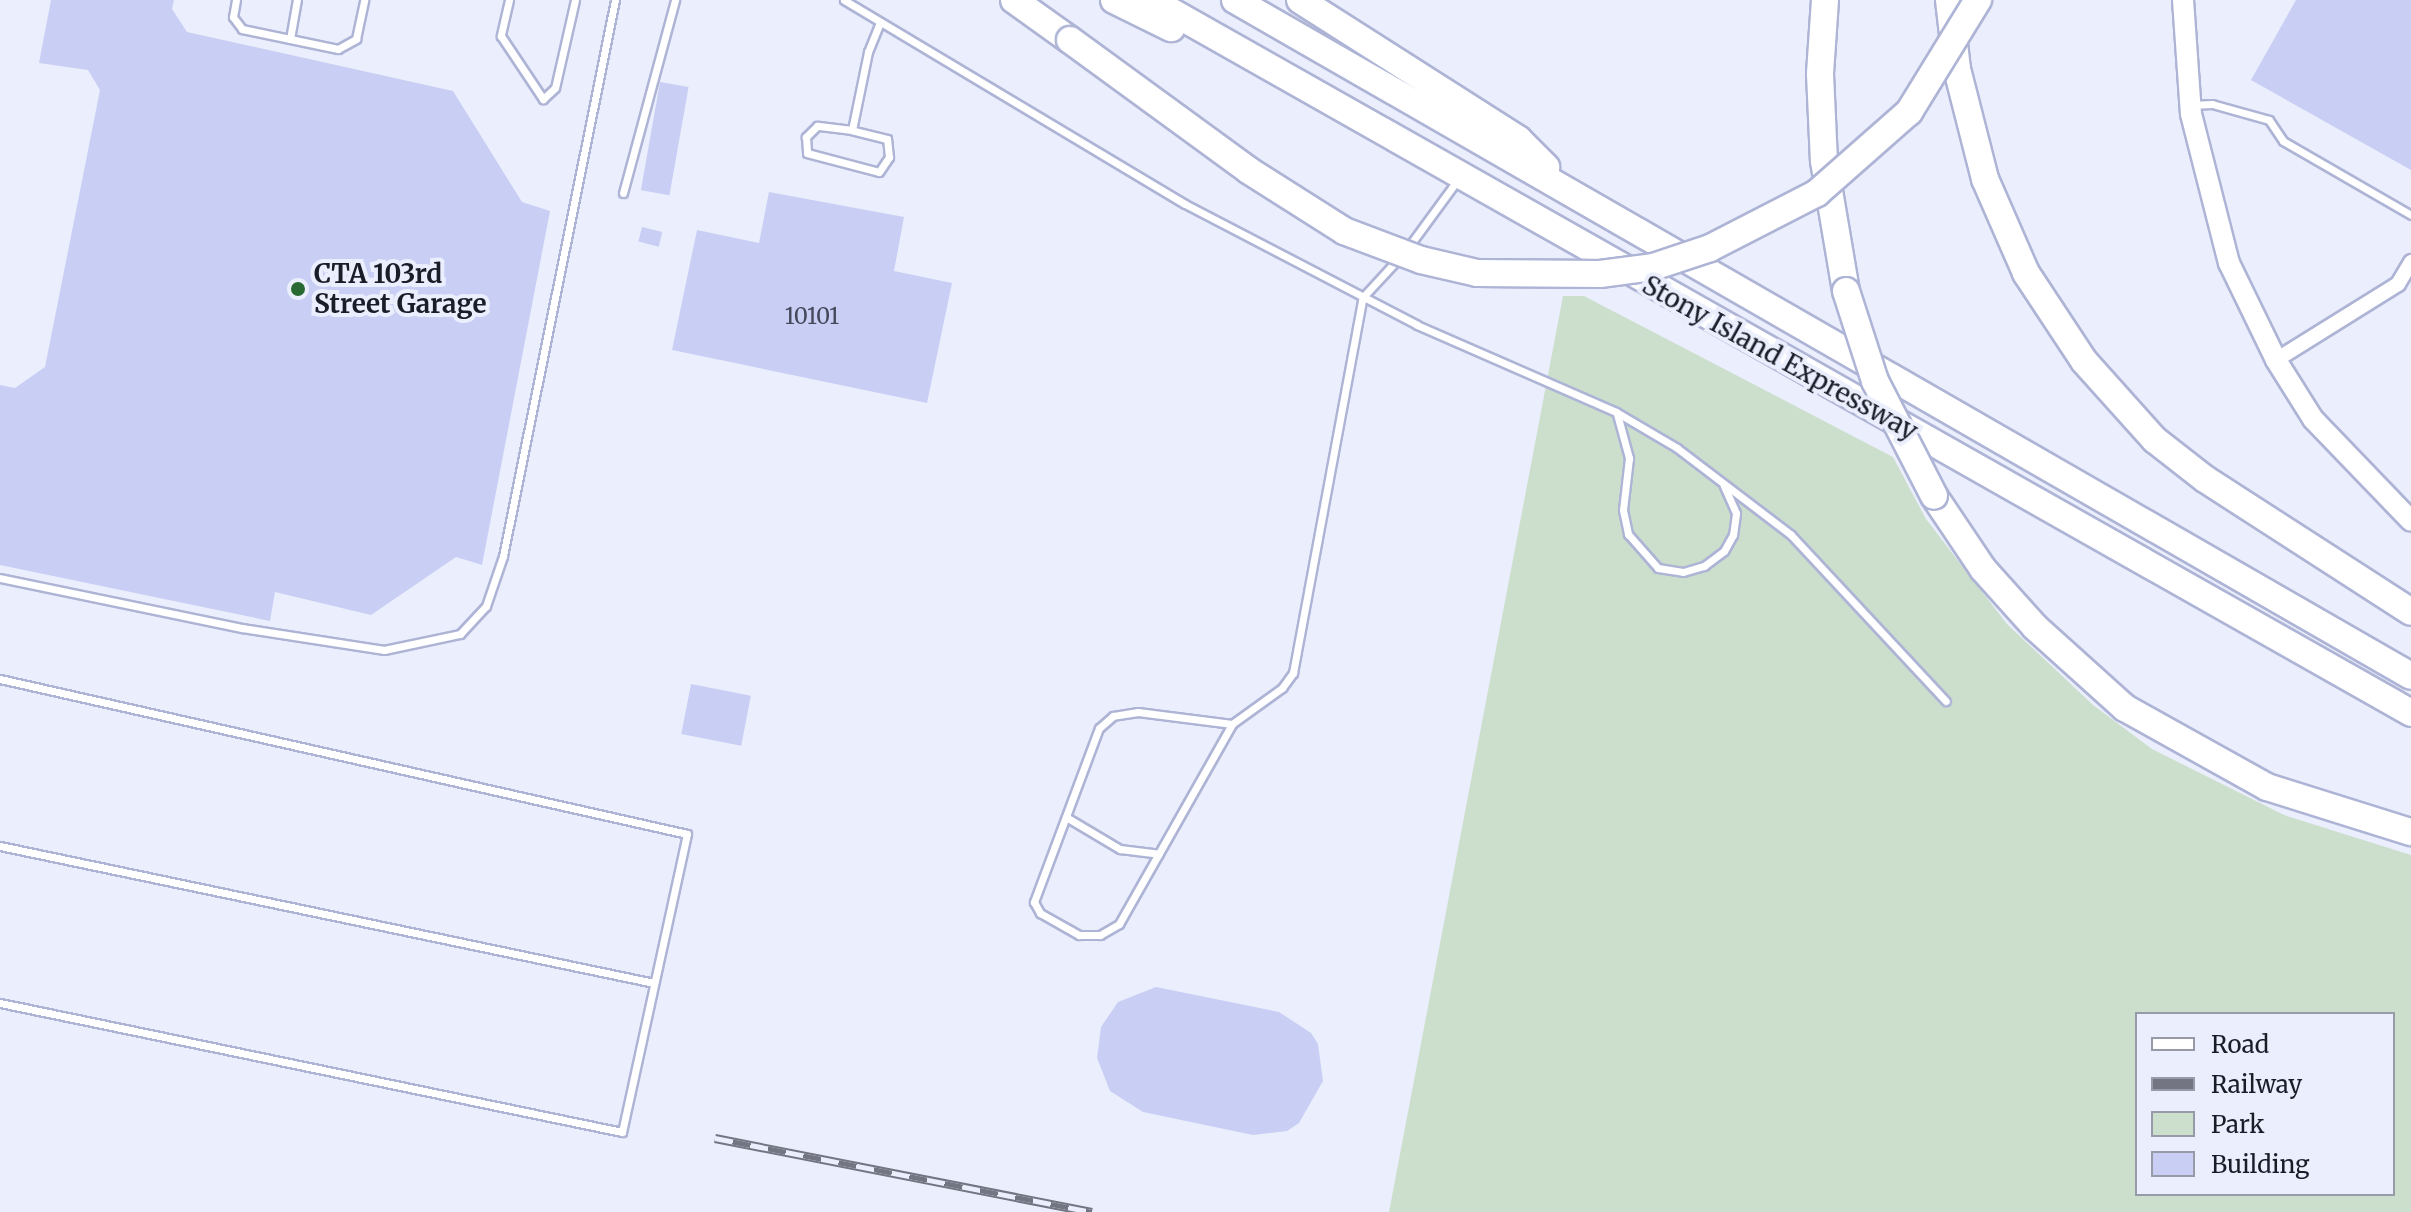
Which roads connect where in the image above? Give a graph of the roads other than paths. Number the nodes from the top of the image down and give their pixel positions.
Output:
1 (236, 0) edge
2 (297, 0) edge
3 (364, 0) edge
4 (509, 0) edge
5 (575, 0) edge
6 (615, 0) edge
7 (675, 0) edge
8 (844, 0) edge
9 (1014, 0) edge
10 (1114, 0) edge
11 (1151, 0) edge
12 (1235, 0) edge
13 (1300, 0) edge
14 (1825, 0) edge
15 (1949, 0) edge
16 (1978, 0) edge
17 (2183, 0) edge
18 (880, 22) junction
19 (290, 39) junction
20 (1239, 50) junction
21 (2191, 105) junction
22 (852, 130) junction
23 (1460, 176) junction
24 (1571, 191) junction
25 (623, 193) dead end
26 (2411, 215) edge
27 (2411, 262) edge
28 (1363, 297) junction
29 (2276, 360) junction
30 (1616, 412) junction
31 (1723, 483) junction
32 (2411, 521) edge
33 (2140, 541) junction
34 (0, 578) edge
35 (2411, 612) edge
36 (2411, 676) edge
37 (0, 679) edge
38 (1946, 701) dead end
39 (2411, 713) edge
40 (1232, 724) junction
41 (1066, 817) junction
42 (2411, 832) edge
43 (0, 846) edge
44 (1159, 854) junction
45 (654, 983) junction
46 (0, 1003) edge

1 - 19 lane
2 - 19 lane
3 - 19 lane
4 - 5 lane
6 - 34 lane
7 - 25 lane
8 - 18 lane
9 - 16 highway, bridge
10 - 20 highway
11 - 20 highway, Stony Island Expressway
12 - 24 highway, Stony Island Expressway
13 - 24 highway
14 - 42 highway, bridge
15 - 35 highway
17 - 21 street
18 - 22 lane
18 - 28 lane
20 - 23 highway, Stony Island Expressway
21 - 26 lane
21 - 29 street
22 - 22 lane
23 - 28 lane
23 - 33 highway, Stony Island Expressway
24 - 33 highway, Stony Island Expressway
27 - 29 street
28 - 30 lane
28 - 40 lane
29 - 32 street
30 - 31 lane
30 - 31 lane
31 - 38 lane
33 - 36 highway, Stony Island Expressway
33 - 39 highway, Stony Island Expressway
37 - 45 lane
40 - 41 lane
40 - 44 lane
41 - 44 lane
41 - 44 lane
43 - 45 lane
45 - 46 lane

